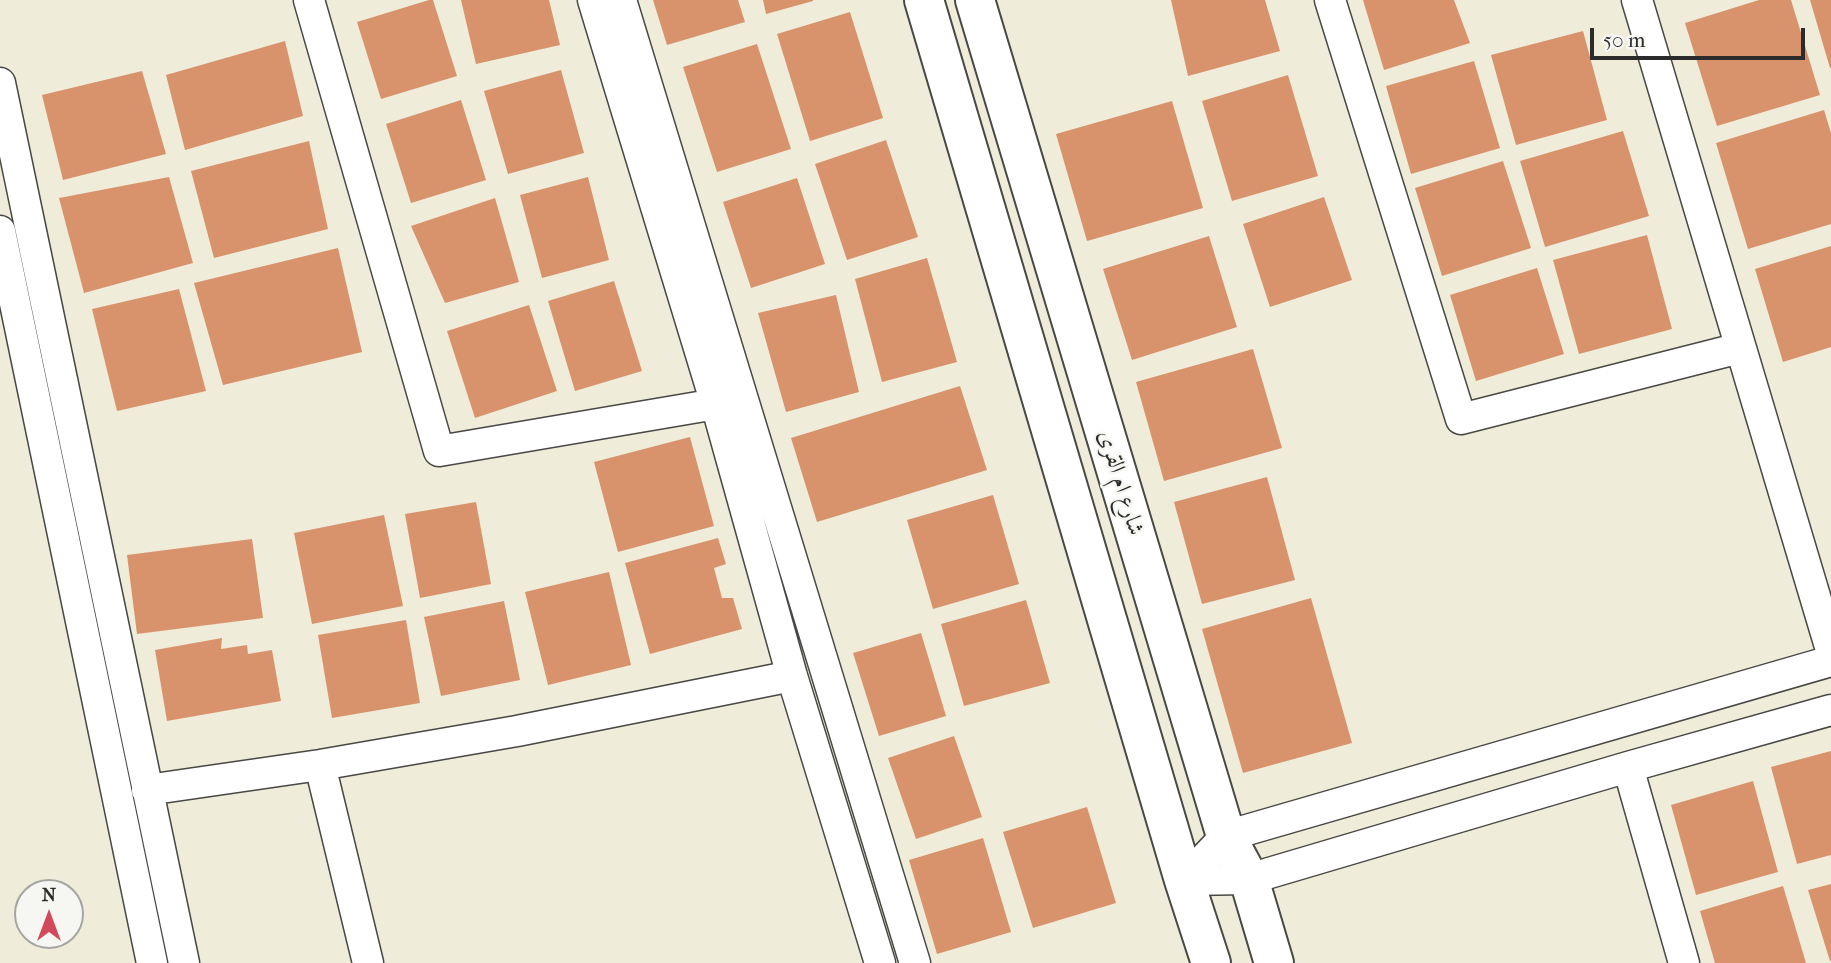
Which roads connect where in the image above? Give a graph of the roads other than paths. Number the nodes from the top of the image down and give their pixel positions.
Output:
1 (309, 0) edge
2 (593, 0) edge
3 (621, 0) edge
4 (924, 0) edge
5 (975, 0) edge
6 (1330, 0) edge
7 (1637, 0) edge
8 (0, 83) edge
9 (0, 231) edge
10 (1740, 348) junction
11 (716, 404) junction
12 (1831, 650) edge
13 (1831, 661) edge
14 (792, 676) junction
15 (1831, 710) edge
16 (320, 765) junction
17 (1628, 766) junction
18 (147, 790) junction
19 (1226, 836) junction
20 (1250, 879) junction
21 (1184, 880) junction
22 (152, 963) edge
23 (184, 963) edge
24 (368, 963) edge
25 (880, 963) edge
26 (915, 963) edge
27 (1211, 963) edge
28 (1273, 963) edge
29 (1684, 963) edge

1 - 11 street
2 - 11 street
3 - 26 street
4 - 21 main road
5 - 19 main road, شارع ام القرى
6 - 10 street
7 - 10 street
8 - 18 street
9 - 22 street
10 - 12 street
11 - 14 street
13 - 19 street
14 - 16 street
14 - 25 street
15 - 17 street
16 - 18 street
16 - 24 street
17 - 20 street
17 - 29 street
18 - 23 street
19 - 20 main road, شارع ام القرى
19 - 21 street
20 - 21 street
20 - 28 main road, شارع ام القرى
21 - 27 main road

